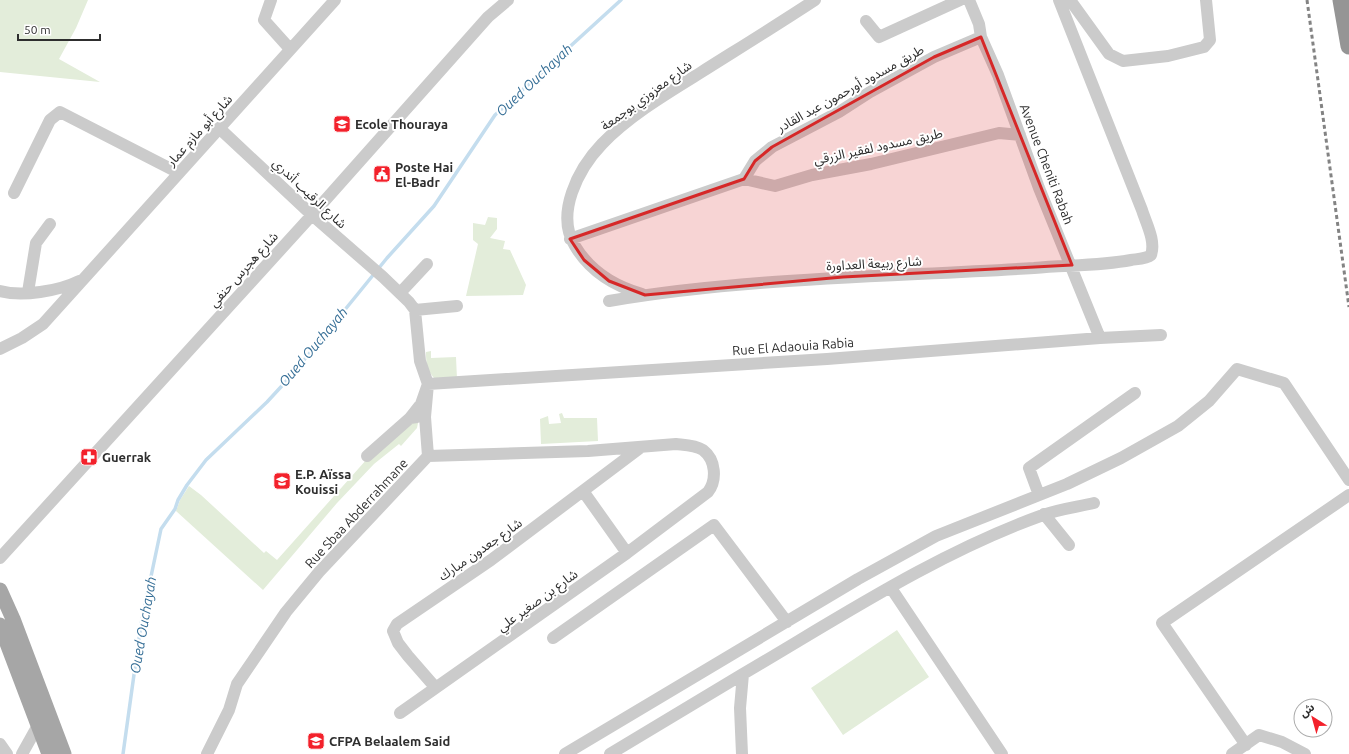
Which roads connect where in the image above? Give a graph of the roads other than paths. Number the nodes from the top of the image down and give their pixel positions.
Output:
1 (271, 0) edge
2 (335, 0) edge
3 (508, 0) edge
4 (815, 0) edge
5 (960, 0) edge
6 (969, 0) edge
7 (1059, 0) edge
8 (1070, 0) edge
9 (1206, 0) edge
10 (1341, 0) edge
11 (866, 21) dead end
12 (981, 37) junction
13 (1349, 46) edge
14 (290, 49) junction
15 (219, 128) junction
16 (1020, 135) junction
17 (179, 173) junction
18 (744, 179) junction
19 (14, 193) dead end
20 (312, 215) junction
21 (50, 224) dead end
22 (570, 239) junction
23 (428, 264) dead end
24 (1072, 265) junction
25 (84, 279) junction
26 (0, 291) edge
27 (28, 292) junction
28 (400, 293) junction
29 (645, 295) junction
30 (609, 301) dead end
31 (457, 306) dead end
32 (415, 310) junction
33 (1161, 335) dead end
34 (1100, 338) junction
35 (0, 349) edge
36 (428, 384) junction
37 (1135, 392) dead end
38 (425, 417) junction
39 (410, 418) junction
40 (640, 448) junction
41 (367, 456) dead end
42 (428, 456) junction
43 (1349, 480) edge
44 (583, 491) junction
45 (1039, 495) junction
46 (1349, 495) edge
47 (1094, 503) dead end
48 (1044, 514) junction
49 (1069, 545) dead end
50 (627, 553) junction
51 (0, 558) edge
52 (891, 588) junction
53 (0, 590) edge
54 (787, 622) junction
55 (0, 625) edge
56 (553, 638) dead end
57 (743, 674) junction
58 (435, 688) junction
59 (46, 711) junction
60 (400, 713) dead end
61 (38, 725) junction
62 (0, 744) edge
63 (1246, 745) junction
64 (7, 754) edge
65 (22, 754) edge
66 (49, 754) edge
67 (64, 754) edge
68 (207, 754) edge
69 (565, 754) edge
70 (610, 754) edge
71 (742, 754) edge
72 (1002, 754) edge
73 (1232, 754) edge
74 (1305, 754) edge

1 - 14 street
2 - 14 street, شارع أبو مازم عمار
3 - 20 street, شارع هجرس حنفي
4 - 22 street, شارع معزوزي بوجمعة
5 - 11 street
6 - 12 street, Avenue Cheniti Rabah
7 - 24 street, شارع ربيعة العداورة
8 - 9 street
10 - 13 highway
12 - 16 street, Avenue Cheniti Rabah
12 - 18 street, طريق مسدود أورحمون عبد القادر
14 - 15 street, شارع أبو مازم عمار
15 - 17 street, شارع أبو مازم عمار
15 - 20 street, شارع الرقيب أندري
16 - 18 street, طريق مسدود لفقير الزرقي
16 - 24 street, Avenue Cheniti Rabah
17 - 19 street
17 - 25 street, شارع أبو مازم عمار
18 - 22 street
20 - 28 street, شارع الرقيب أندري
20 - 51 street, شارع هجرس حنفي
21 - 27 street
22 - 29 street, شارع معزوزي بوجمعة
23 - 28 street
24 - 29 street, شارع ربيعة العداورة
24 - 34 street, Avenue Cheniti Rabah
25 - 27 street
25 - 35 street, شارع أبو مازم عمار
26 - 27 street
28 - 32 street
29 - 30 street, شارع ربيعة العداورة
31 - 32 street
32 - 36 street
33 - 34 street, Rue El Adaouia Rabia
34 - 36 street, Rue El Adaouia Rabia
36 - 38 street
36 - 39 street
37 - 45 street
38 - 39 street
38 - 42 street
39 - 41 street
40 - 42 street
40 - 44 street, شارع جعدون مبارك
40 - 50 street, شارع بن صغير علي
42 - 68 street, Rue Sbaa Abderrahmane
43 - 45 street
44 - 50 street
44 - 58 street, شارع جعدون مبارك
45 - 54 street
46 - 63 street
47 - 48 street
48 - 49 street
48 - 52 street
50 - 58 street, شارع بن صغير علي
52 - 57 street
52 - 72 street
53 - 59 main road
54 - 56 street
54 - 69 street
55 - 61 main road
57 - 70 street
57 - 71 street
58 - 60 street, شارع بن صغير علي
59 - 61 street
59 - 67 main road
61 - 65 street
61 - 66 main road
62 - 64 street
63 - 73 street
63 - 74 street

